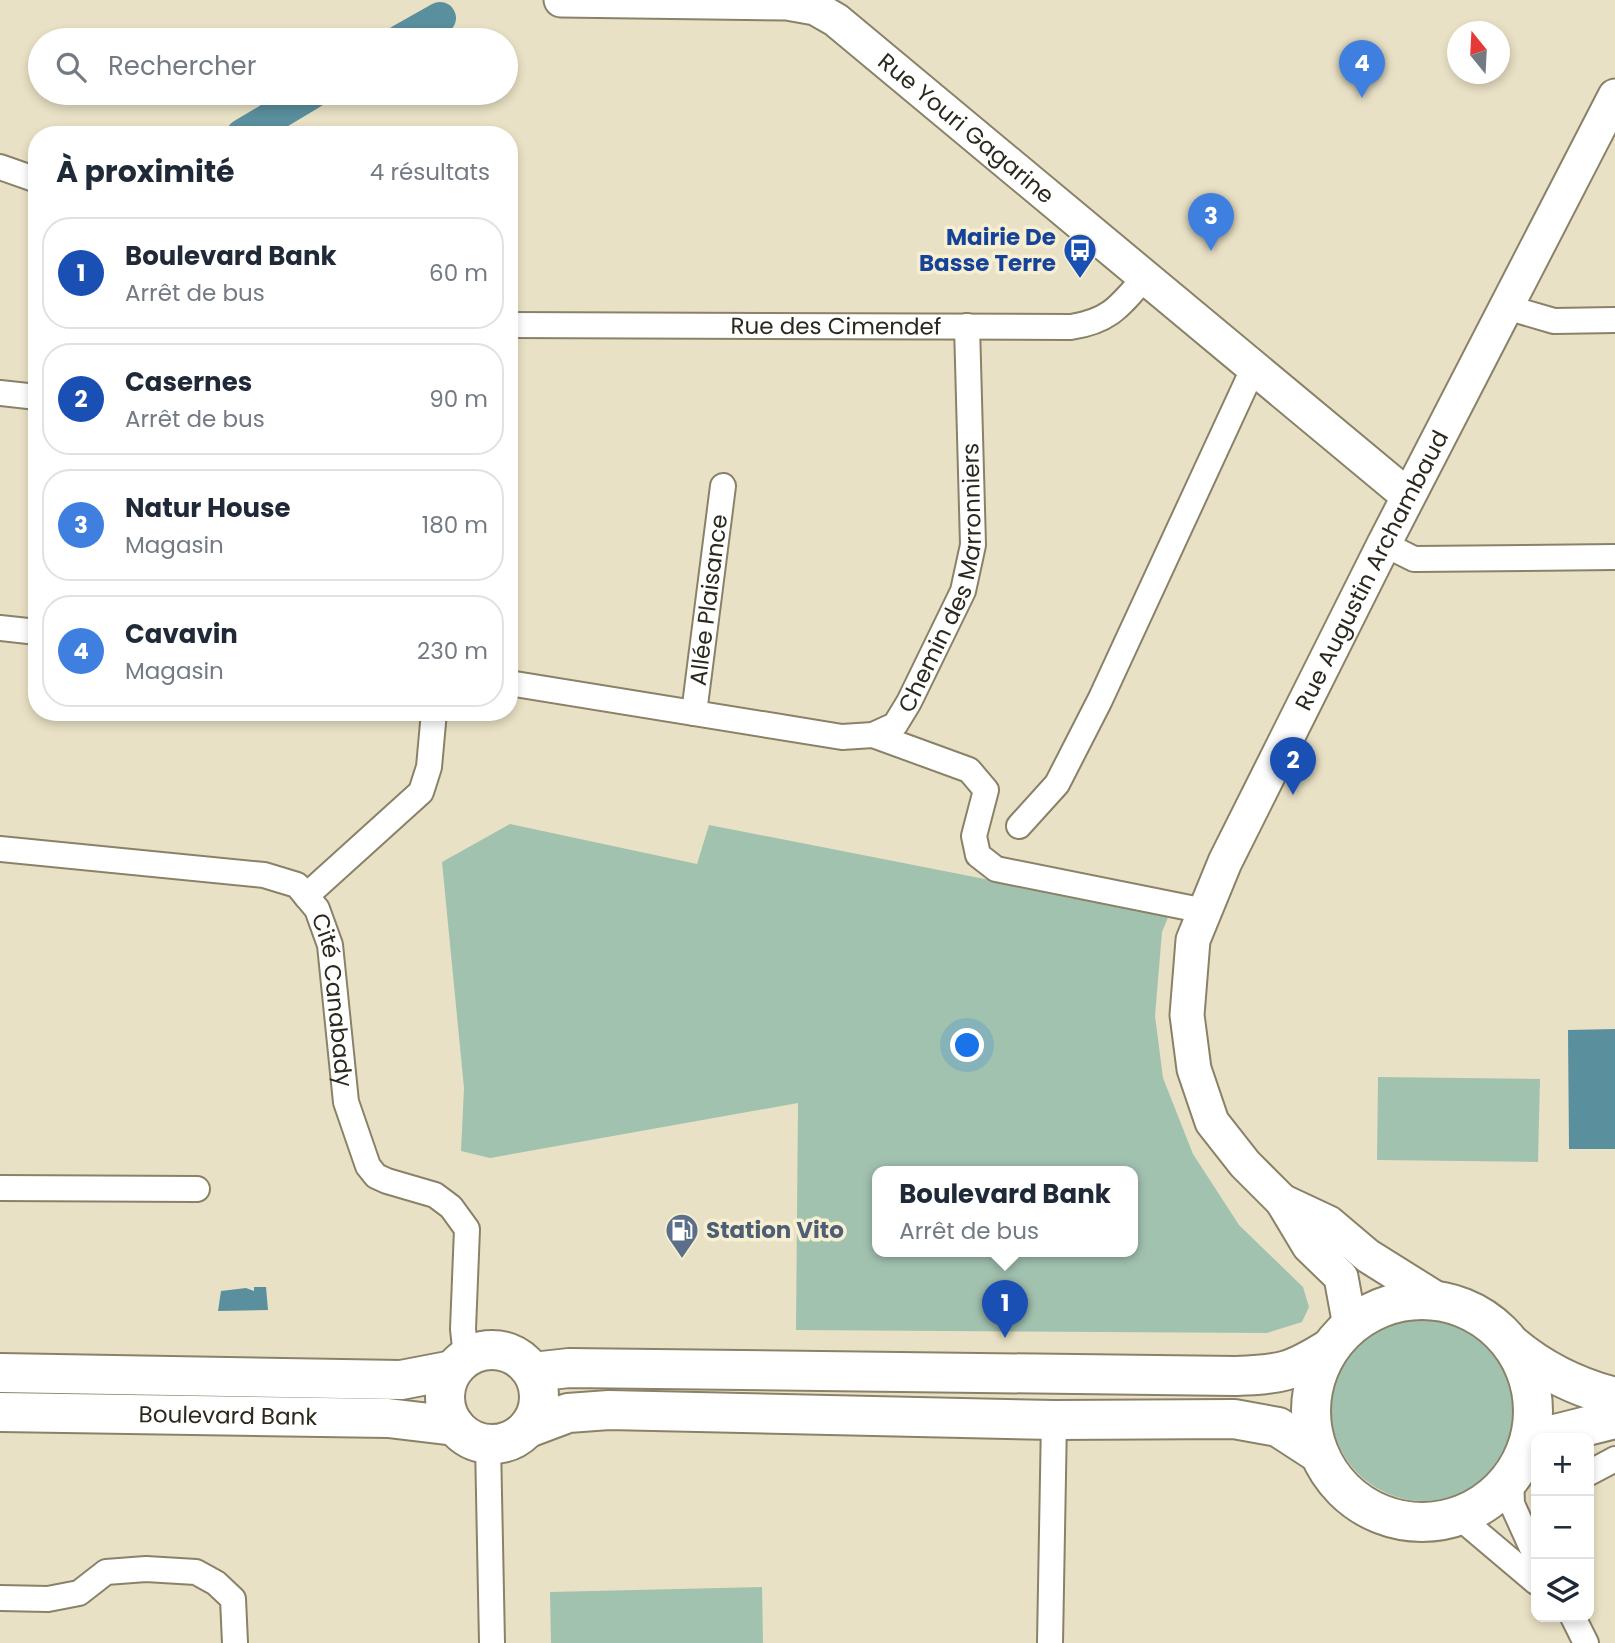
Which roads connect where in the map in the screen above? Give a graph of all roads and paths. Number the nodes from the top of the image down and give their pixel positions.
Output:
1 (561, 0) edge
2 (597, 1) edge
3 (1615, 96) edge
4 (0, 167) edge
5 (28, 177) edge
6 (1145, 277) junction
7 (1506, 307) junction
8 (1615, 320) edge
9 (518, 325) edge
10 (967, 326) junction
11 (1254, 369) junction
12 (0, 393) edge
13 (28, 396) edge
14 (723, 486) dead end
15 (1408, 496) junction
16 (1384, 544) junction
17 (1615, 557) edge
18 (0, 628) edge
19 (28, 631) edge
20 (518, 684) edge
21 (694, 713) junction
22 (432, 721) edge
23 (873, 735) junction
24 (1019, 826) dead end
25 (0, 849) edge
26 (306, 896) junction
27 (1205, 911) junction
28 (0, 1188) edge
29 (197, 1189) dead end
30 (1282, 1201) junction
31 (1440, 1301) junction
32 (1340, 1337) junction
33 (1512, 1345) junction
34 (460, 1364) junction
35 (0, 1373) edge
36 (533, 1373) junction
37 (1615, 1397) edge
38 (0, 1412) edge
39 (1615, 1419) edge
40 (1054, 1420) junction
41 (455, 1426) junction
42 (528, 1428) junction
43 (1535, 1433) edge
44 (1559, 1433) edge
45 (488, 1444) junction
46 (1531, 1445) edge
47 (1318, 1453) junction
48 (1615, 1459) edge
49 (1594, 1470) edge
50 (1511, 1477) junction
51 (1458, 1516) junction
52 (1531, 1546) edge
53 (1531, 1578) edge
54 (0, 1598) edge
55 (1576, 1622) edge
56 (235, 1643) edge
57 (492, 1643) edge
58 (1050, 1643) edge
59 (1586, 1643) edge

1 - 2 main road, Rue Youri Gagarine
2 - 6 main road, Rue Youri Gagarine
3 - 7 main road, Rue Augustin Archambaud
4 - 5 street
6 - 10 street, Rue des Cimendef
6 - 11 main road, Rue Youri Gagarine
7 - 8 street
7 - 15 main road, Rue Augustin Archambaud
9 - 10 street, Rue des Cimendef
10 - 23 street, Chemin des Marronniers
11 - 15 main road, Rue Youri Gagarine
11 - 24 street
12 - 13 street
14 - 21 street, Allée Plaisance
15 - 16 main road, Rue Augustin Archambaud
16 - 17 street
16 - 27 main road, Rue Augustin Archambaud
18 - 19 street
20 - 21 street, Chemin des Marronniers
21 - 23 street, Chemin des Marronniers
22 - 26 street
23 - 27 street
25 - 26 street, Cité Canabady
26 - 34 street, Cité Canabady
27 - 30 main road, Rue Augustin Archambaud
28 - 29 street
30 - 31 main road, Rue Augustin Archambaud
30 - 32 main road, Rue Augustin Archambaud
31 - 32 main road
31 - 33 main road
32 - 36 main road
32 - 47 main road
33 - 37 main road
33 - 43 main road
34 - 35 main road, Boulevard Bank
34 - 36 main road
34 - 41 main road
36 - 42 main road
38 - 41 main road, Boulevard Bank
39 - 44 main road
40 - 42 main road
40 - 47 main road
40 - 58 street
41 - 45 main road
42 - 45 main road
45 - 57 street
46 - 50 main road
47 - 51 main road
48 - 49 street
50 - 51 main road
50 - 52 street
51 - 53 street
54 - 56 street
55 - 59 street

